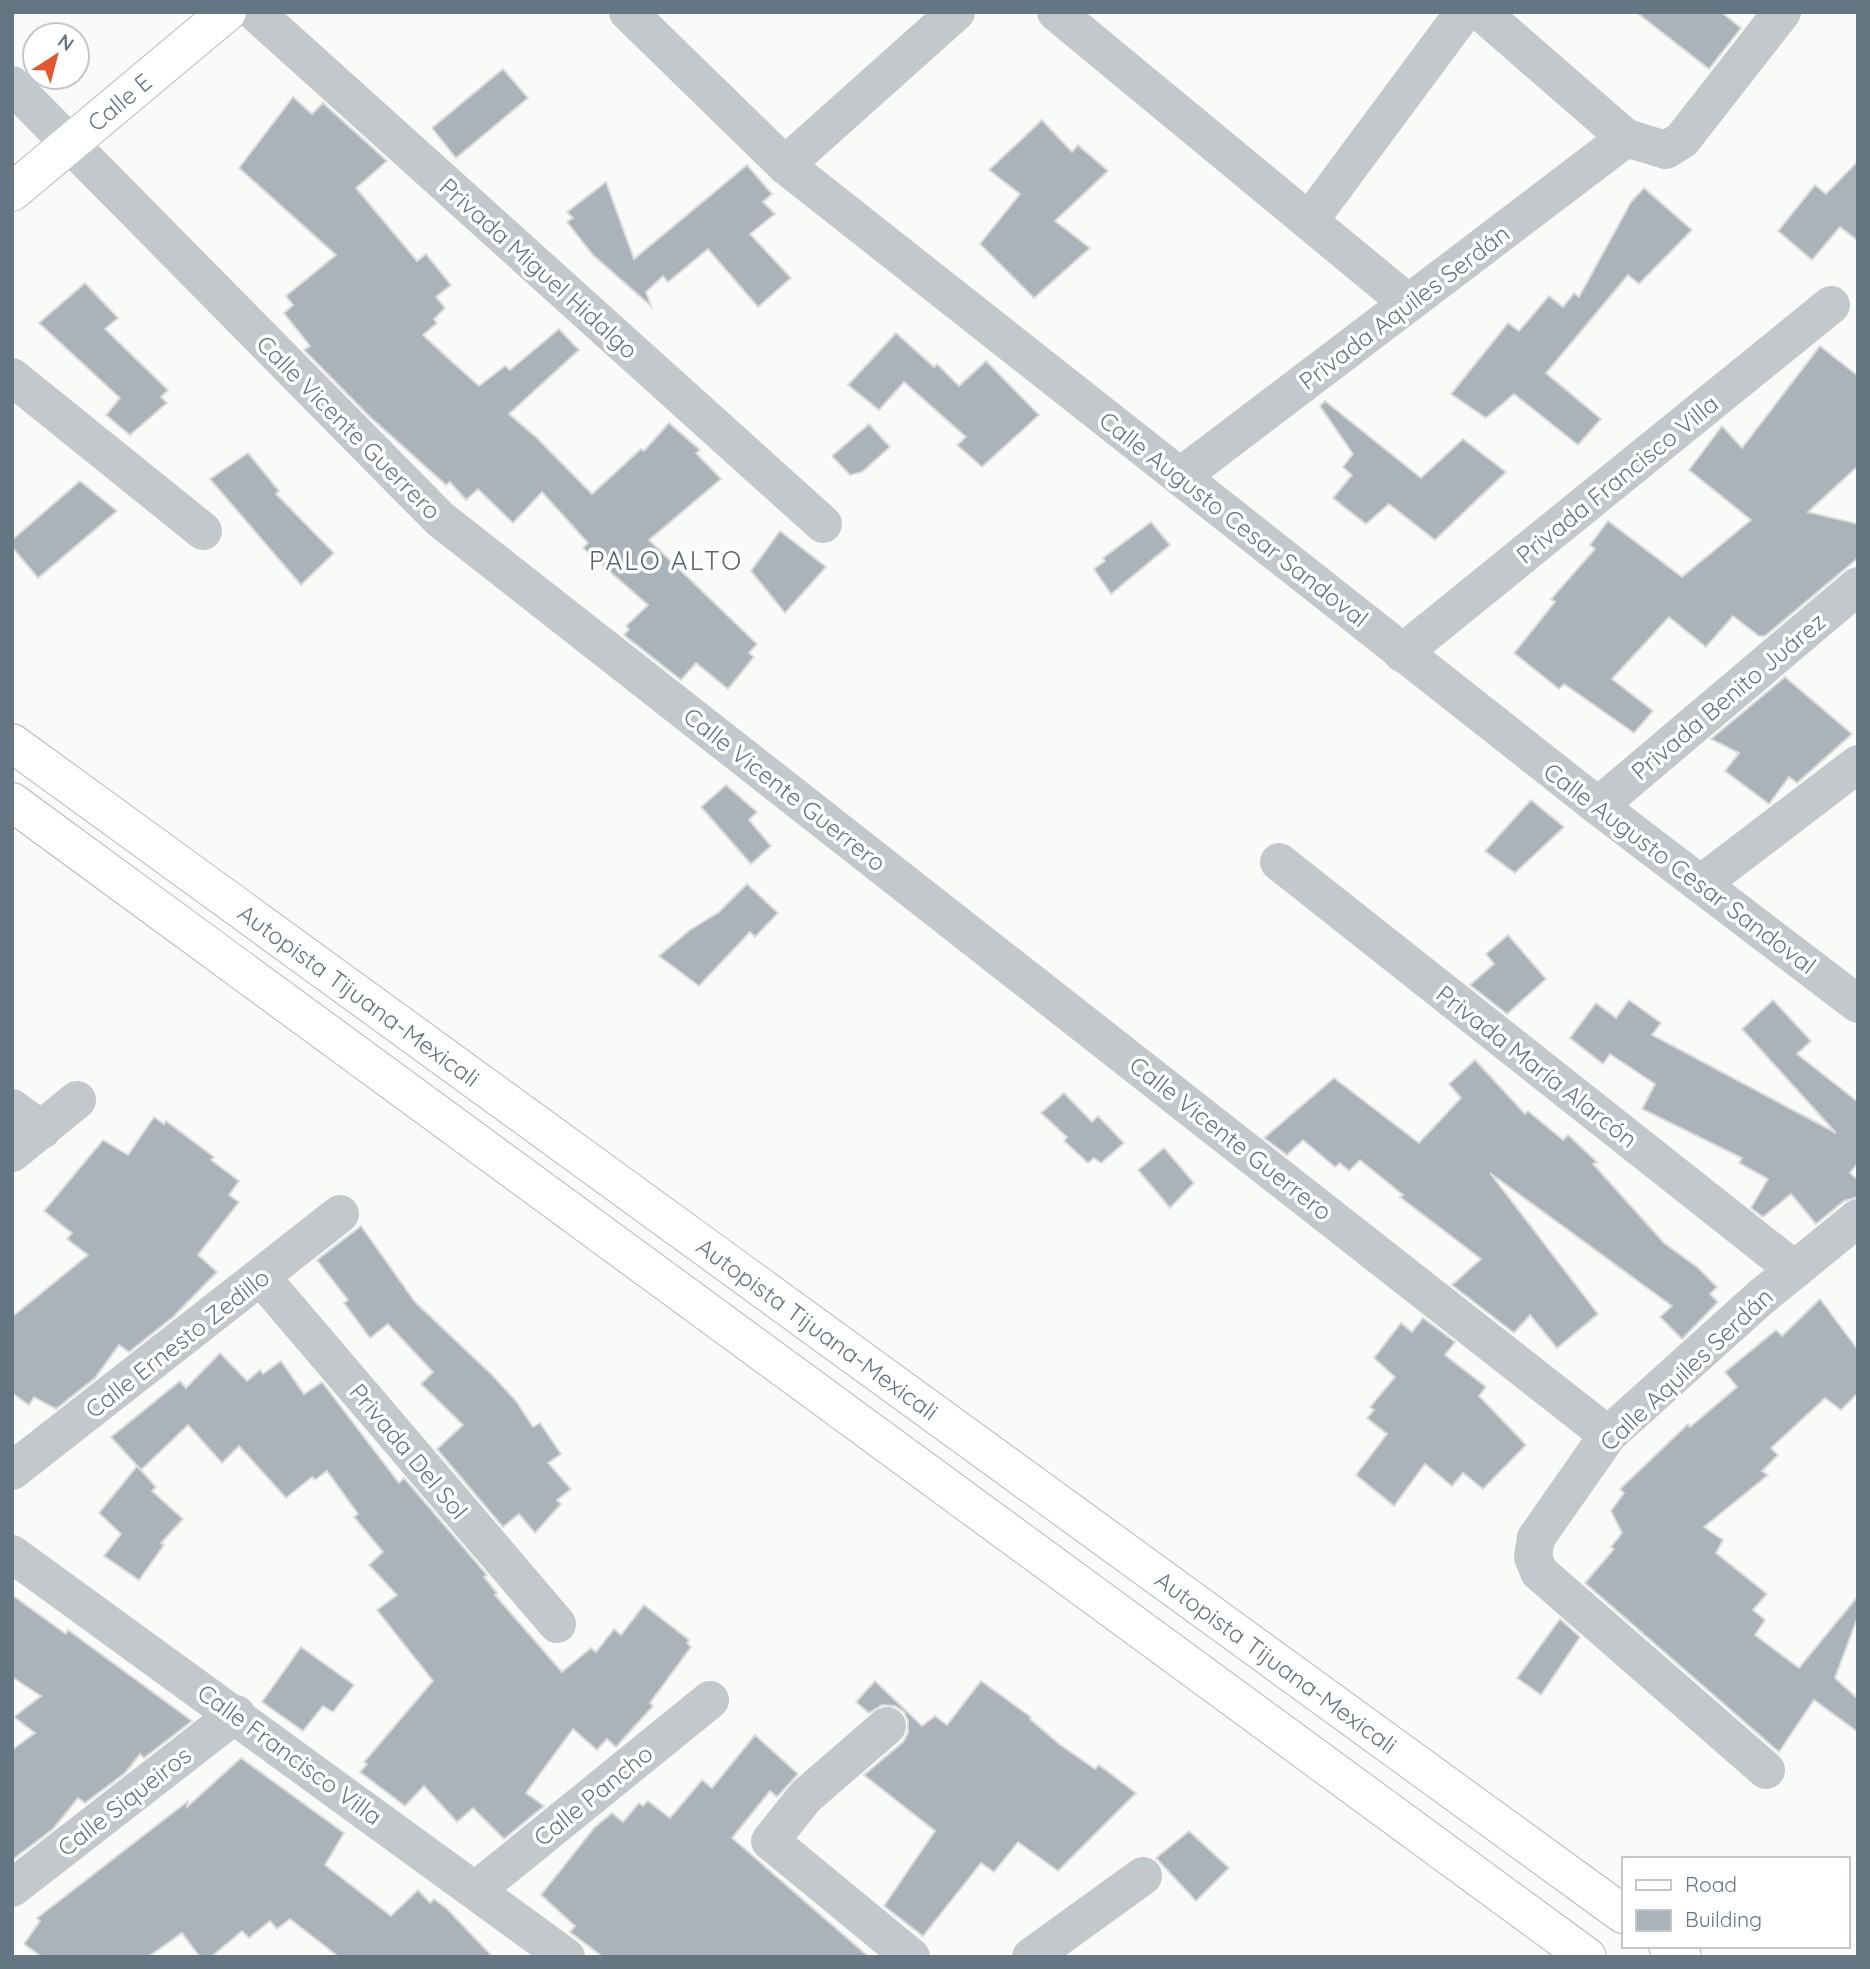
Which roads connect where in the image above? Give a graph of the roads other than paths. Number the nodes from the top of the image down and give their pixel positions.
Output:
1 (227, 12) edge
2 (255, 12) edge
3 (956, 12) edge
4 (1056, 12) edge
5 (1464, 12) edge
6 (1481, 12) edge
7 (1782, 12) edge
8 (636, 15) edge
9 (12, 85) edge
10 (1626, 138) junction
11 (70, 143) junction
12 (785, 165) junction
13 (12, 192) edge
14 (1309, 221) junction
15 (1408, 303) junction
16 (1831, 305) dead end
17 (12, 377) edge
18 (1181, 476) junction
19 (823, 524) dead end
20 (203, 531) dead end
21 (1858, 586) edge
22 (1402, 653) junction
23 (12, 743) edge
24 (1858, 764) edge
25 (12, 802) edge
26 (1598, 806) junction
27 (1279, 862) dead end
28 (1702, 883) junction
29 (1858, 1004) edge
30 (77, 1100) dead end
31 (27, 1119) edge
32 (12, 1153) edge
33 (340, 1214) dead end
34 (1858, 1218) edge
35 (1795, 1270) junction
36 (262, 1278) junction
37 (1608, 1435) junction
38 (12, 1471) edge
39 (12, 1554) edge
40 (557, 1624) dead end
41 (710, 1700) dead end
42 (236, 1714) junction
43 (887, 1727) dead end
44 (1766, 1770) dead end
45 (1143, 1876) dead end
46 (12, 1888) edge
47 (476, 1890) junction
48 (1622, 1913) edge
49 (566, 1957) edge
50 (911, 1957) edge
51 (1031, 1957) edge
52 (1587, 1957) edge

1 - 11 main road, Calle E
2 - 19 street, Privada Miguel Hidalgo
3 - 12 street
4 - 14 street
5 - 14 street
6 - 10 street
7 - 10 street
8 - 12 street, Calle Augusto Cesar Sandoval
9 - 11 street, Calle Vicente Guerrero
10 - 15 street, Privada Aquiles Serdán
11 - 13 main road, Calle E
11 - 37 street, Calle Vicente Guerrero
12 - 18 street, Calle Augusto Cesar Sandoval
14 - 15 street
15 - 18 street, Privada Aquiles Serdán
16 - 22 street, Privada Francisco Villa
17 - 20 street
18 - 22 street, Calle Augusto Cesar Sandoval
21 - 26 street, Privada Benito Juárez
22 - 26 street, Calle Augusto Cesar Sandoval
23 - 48 main road, Autopista Tijuana-Mexicali
24 - 28 street
25 - 52 main road, Autopista Tijuana-Mexicali
26 - 28 street, Calle Augusto Cesar Sandoval
27 - 35 street, Privada María Alarcón
28 - 29 street, Calle Augusto Cesar Sandoval
30 - 31 street
31 - 32 street
33 - 36 street, Calle Ernesto Zedillo
34 - 35 street, Calle Aquiles Serdán
35 - 37 street, Calle Aquiles Serdán
36 - 38 street, Calle Ernesto Zedillo
36 - 40 street, Privada Del Sol
37 - 44 street, Calle Aquiles Serdán
39 - 42 street, Calle Francisco Villa
41 - 47 street, Calle Pancho
42 - 46 street, Calle Siqueiros
42 - 47 street, Calle Francisco Villa
43 - 50 street
45 - 51 street
47 - 49 street, Calle Francisco Villa

